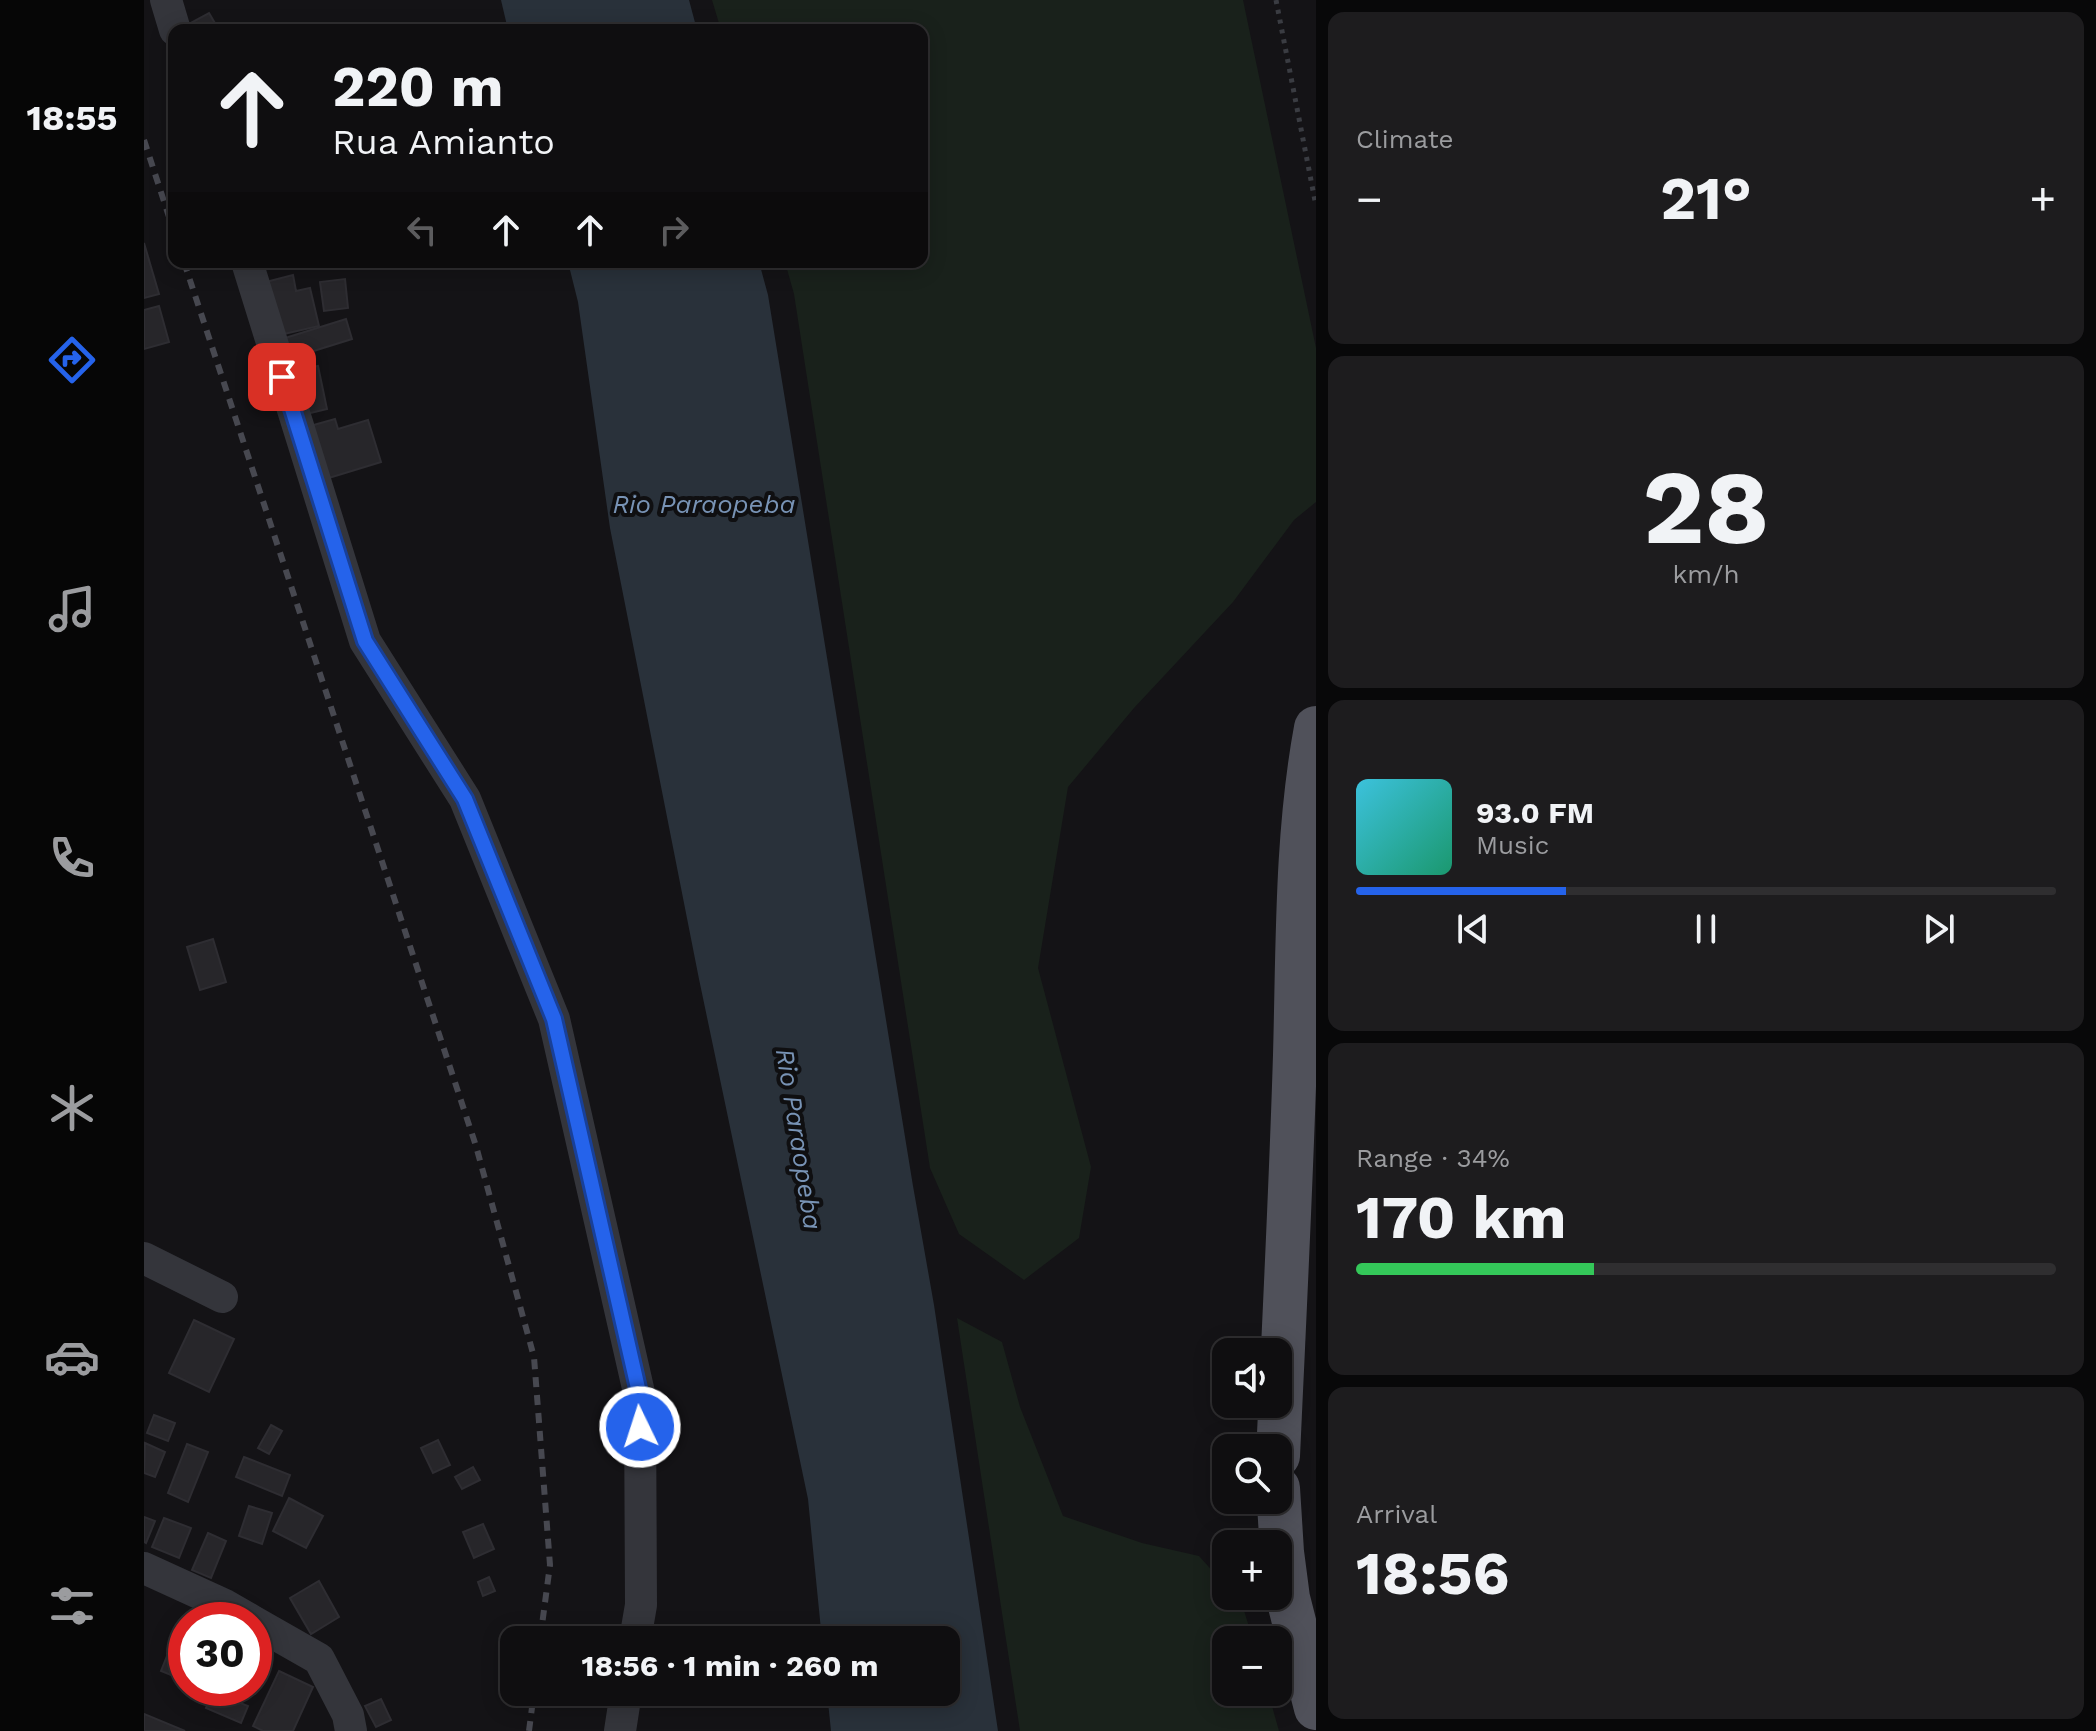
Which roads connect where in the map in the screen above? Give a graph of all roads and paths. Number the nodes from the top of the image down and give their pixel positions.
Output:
1 (166, 0) edge
2 (1276, 0) edge
3 (173, 24) edge
4 (1316, 206) edge
5 (249, 268) edge
6 (1316, 728) edge
7 (144, 1258) edge
8 (222, 1297) dead end
9 (1279, 1434) edge
10 (1280, 1514) edge
11 (144, 1568) edge
12 (218, 1602) edge
13 (637, 1626) edge
14 (272, 1632) edge
15 (624, 1706) edge
16 (1316, 1708) edge
17 (350, 1723) edge
18 (620, 1731) edge

1 - 3 street
2 - 4 path
5 - 13 street
6 - 9 main road
7 - 8 street
10 - 16 main road
11 - 12 street
14 - 17 street
15 - 18 street

